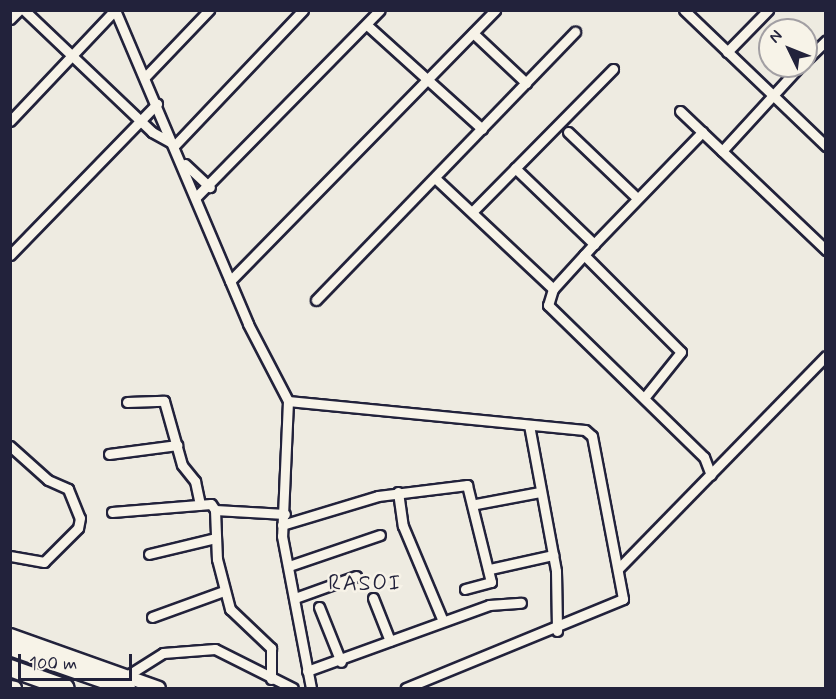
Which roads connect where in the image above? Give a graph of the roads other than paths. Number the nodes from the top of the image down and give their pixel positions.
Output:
1 (19, 10) edge
2 (24, 10) edge
3 (115, 10) edge
4 (209, 10) edge
5 (303, 10) edge
6 (380, 10) edge
7 (495, 10) edge
8 (684, 10) edge
9 (768, 10) edge
10 (10, 19) edge
11 (367, 25) junction
12 (574, 32) dead end
13 (473, 33) junction
14 (727, 52) junction
15 (73, 56) junction
16 (613, 69) dead end
17 (145, 77) junction
18 (789, 78) edge
19 (428, 79) junction
20 (526, 83) junction
21 (773, 96) junction
22 (157, 104) junction
23 (680, 111) dead end
24 (10, 121) edge
25 (141, 121) junction
26 (482, 129) junction
27 (568, 132) dead end
28 (702, 132) junction
29 (175, 145) junction
30 (825, 146) edge
31 (722, 152) junction
32 (181, 160) junction
33 (515, 168) junction
34 (435, 178) junction
35 (210, 187) junction
36 (196, 197) junction
37 (638, 198) junction
38 (472, 212) junction
39 (594, 244) junction
40 (825, 250) edge
41 (10, 255) edge
42 (584, 255) junction
43 (230, 281) junction
44 (553, 289) junction
45 (316, 300) dead end
46 (825, 356) edge
47 (644, 398) junction
48 (127, 402) dead end
49 (288, 402) junction
50 (529, 425) junction
51 (177, 445) junction
52 (10, 446) edge
53 (109, 454) dead end
54 (711, 475) junction
55 (398, 492) junction
56 (540, 492) junction
57 (200, 504) junction
58 (476, 504) junction
59 (215, 510) junction
60 (111, 512) dead end
61 (285, 514) junction
62 (282, 525) junction
63 (380, 534) dead end
64 (215, 538) junction
65 (149, 554) dead end
66 (553, 555) junction
67 (10, 556) edge
68 (289, 566) junction
69 (490, 568) junction
70 (619, 568) junction
71 (356, 576) dead end
72 (465, 589) dead end
73 (224, 591) junction
74 (295, 598) junction
75 (373, 598) dead end
76 (521, 603) dead end
77 (319, 607) dead end
78 (152, 617) dead end
79 (443, 621) junction
80 (557, 631) junction
81 (10, 635) edge
82 (390, 641) junction
83 (10, 647) edge
84 (341, 662) junction
85 (10, 668) edge
86 (308, 671) junction
87 (271, 679) junction
88 (126, 683) edge
89 (10, 687) edge
90 (15, 688) edge
91 (66, 688) edge
92 (159, 688) edge
93 (293, 688) edge
94 (311, 688) edge
95 (409, 688) edge

1 - 10 street
2 - 15 street
3 - 15 street
3 - 17 street
4 - 17 street
5 - 29 street
6 - 11 street
7 - 13 street
8 - 14 street
9 - 14 street
11 - 19 street
11 - 35 street
12 - 20 street
13 - 19 street
13 - 20 street
14 - 21 street
15 - 24 street
15 - 25 street
16 - 33 street
17 - 22 street
18 - 21 street
19 - 26 street
19 - 43 street
20 - 26 street
21 - 30 street
21 - 31 street
22 - 25 street
22 - 29 street
23 - 28 street
25 - 29 street
25 - 41 street
26 - 34 street
27 - 37 street
28 - 31 street
28 - 37 street
29 - 32 street
31 - 40 street
32 - 35 street
32 - 36 street
33 - 38 street
33 - 39 street
34 - 38 street
34 - 45 street
35 - 36 street
36 - 43 street
37 - 39 street
38 - 44 street
39 - 42 street
42 - 44 street
42 - 47 street
43 - 49 street
44 - 47 street
46 - 54 street
47 - 54 street
48 - 51 street
49 - 50 street
49 - 61 street
50 - 56 street
50 - 70 street
51 - 53 street
51 - 57 street
52 - 67 street
54 - 70 street
55 - 58 street
55 - 62 street
55 - 79 street
56 - 58 street
56 - 66 street
57 - 59 street
57 - 60 street
58 - 69 street
59 - 61 street
59 - 64 street
61 - 62 street
62 - 68 street
63 - 68 street
64 - 65 street
64 - 73 street
66 - 69 street
66 - 80 street
68 - 74 street
69 - 72 street
70 - 80 street
71 - 74 street
73 - 78 street
73 - 87 street
74 - 86 street
75 - 82 street
76 - 79 street
77 - 84 street
79 - 82 street
80 - 95 street
81 - 88 street
82 - 84 street
83 - 88 highway
84 - 86 street
85 - 91 highway
86 - 94 street
87 - 88 street
87 - 93 street
88 - 92 street
89 - 90 street

